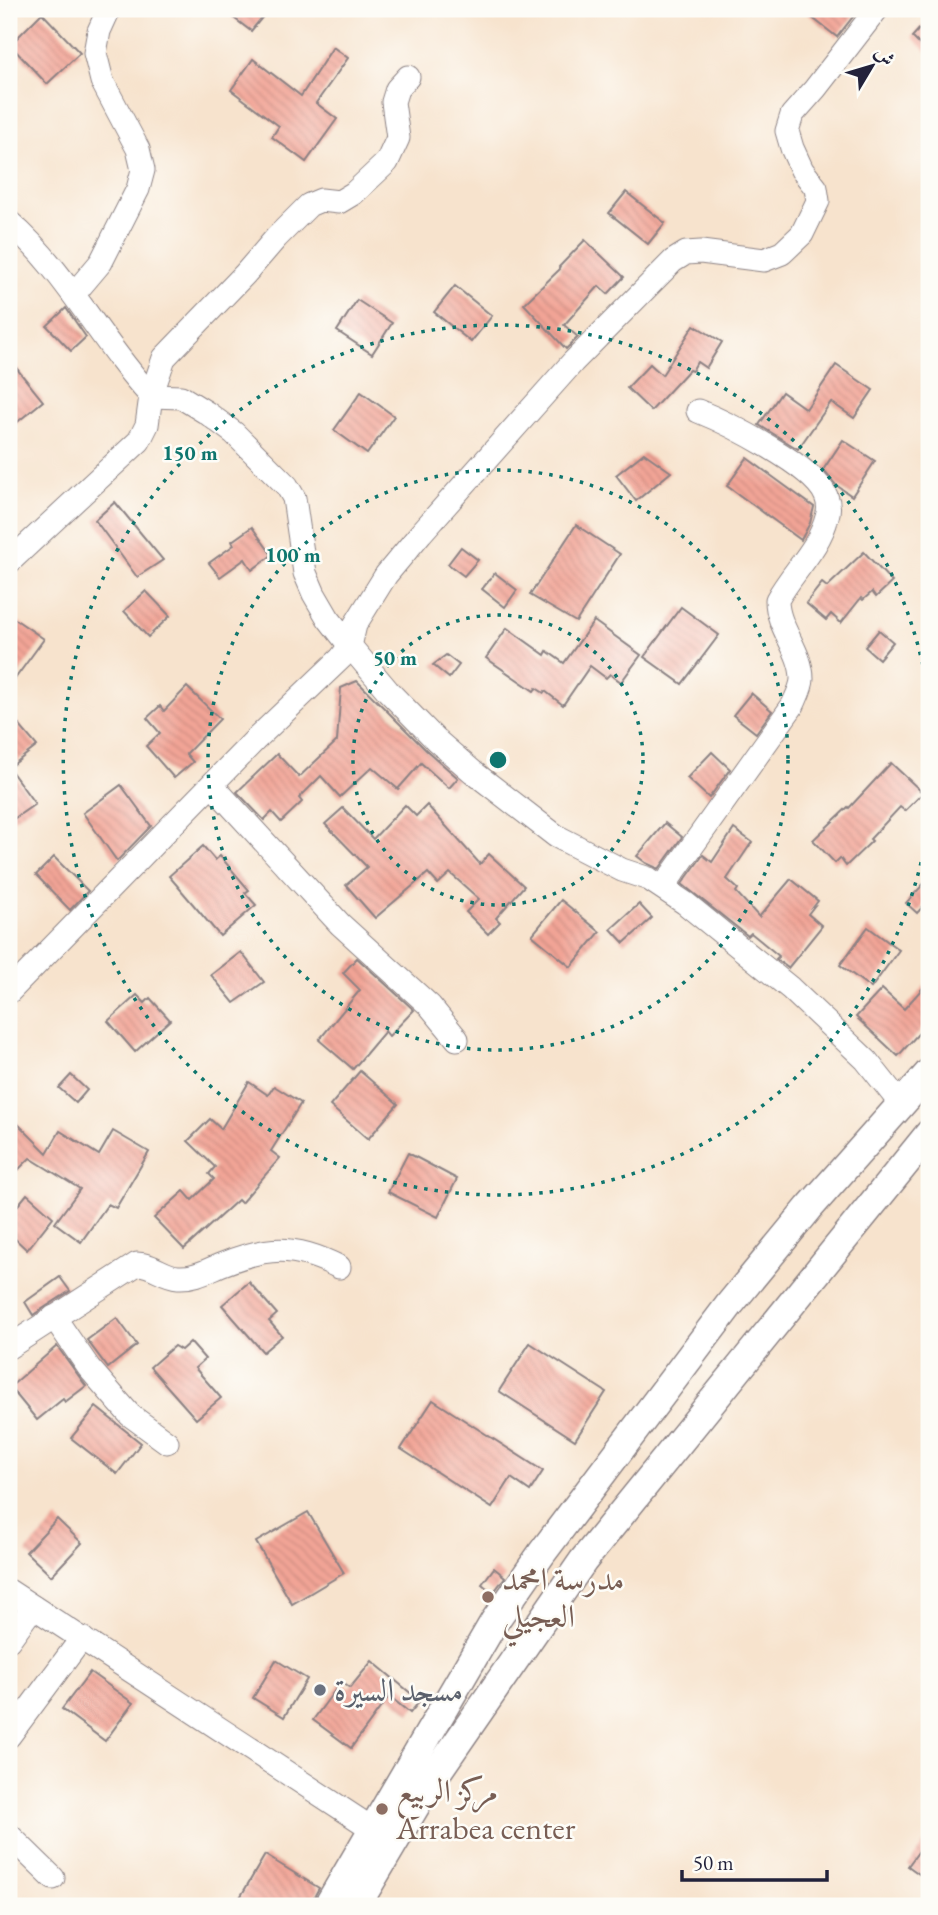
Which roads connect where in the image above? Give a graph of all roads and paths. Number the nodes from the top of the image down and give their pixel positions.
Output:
1 (109, 9) edge
2 (877, 9) edge
3 (408, 77) dead end
4 (9, 222) edge
5 (74, 294) junction
6 (151, 396) junction
7 (698, 411) dead end
8 (9, 562) edge
9 (349, 646) junction
10 (212, 785) junction
11 (663, 887) junction
12 (9, 992) edge
13 (457, 1039) dead end
14 (929, 1073) edge
15 (901, 1104) junction
16 (929, 1134) edge
17 (339, 1267) dead end
18 (54, 1317) junction
19 (9, 1348) edge
20 (167, 1442) dead end
21 (9, 1591) edge
22 (33, 1607) junction
23 (82, 1638) junction
24 (9, 1640) edge
25 (9, 1736) edge
26 (9, 1835) edge
27 (384, 1836) junction
28 (53, 1878) dead end
29 (328, 1906) edge
30 (356, 1906) edge

1 - 5 street
2 - 9 street
3 - 6 street
4 - 5 street
5 - 6 street
6 - 8 street
6 - 9 street
7 - 11 street
9 - 10 street
9 - 11 street
10 - 12 street
10 - 13 street
11 - 15 street
14 - 15 main road
15 - 27 main road
16 - 27 main road
17 - 18 street
18 - 19 street
18 - 20 street
21 - 22 street
22 - 23 street
22 - 24 street
23 - 25 street
23 - 27 street
26 - 28 street
27 - 29 main road
27 - 30 main road

